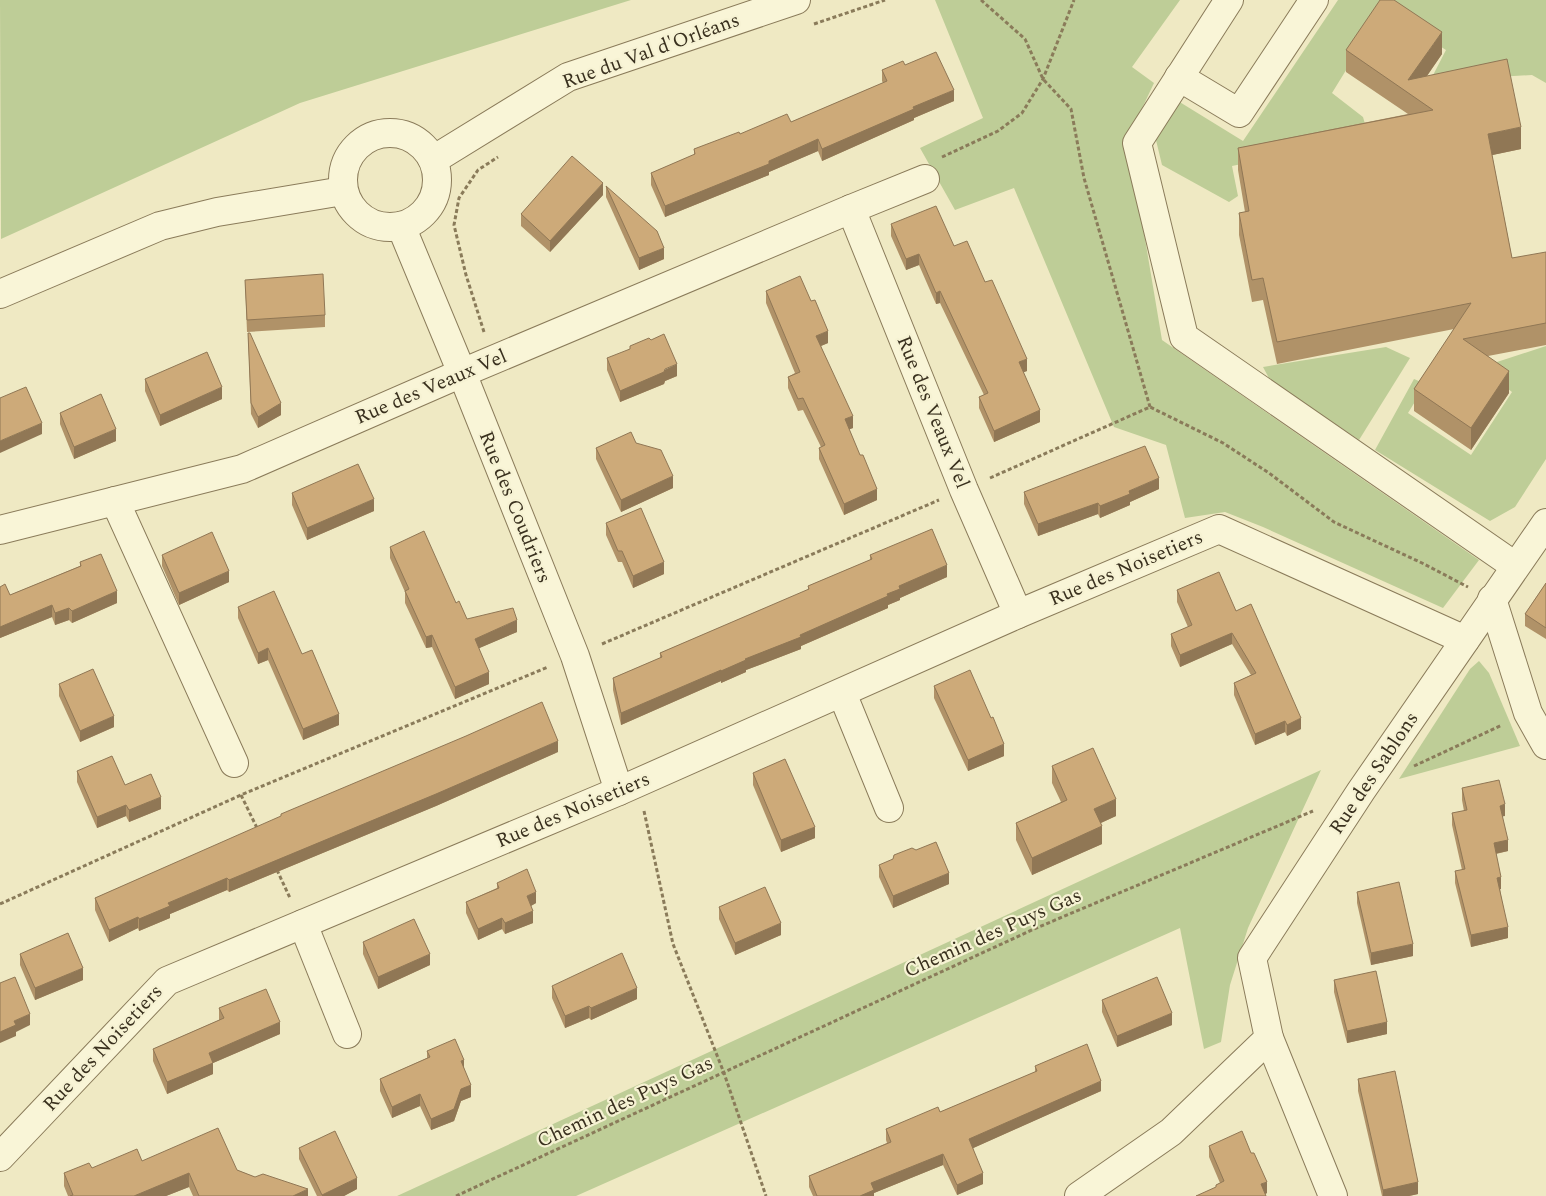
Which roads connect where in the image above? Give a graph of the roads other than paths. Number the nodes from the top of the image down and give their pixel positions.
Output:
1 (796, 0) edge
2 (1229, 0) edge
3 (1314, 0) edge
4 (1179, 77) junction
5 (433, 160) junction
6 (925, 179) dead end
7 (343, 191) junction
8 (851, 209) junction
9 (401, 226) junction
10 (0, 294) edge
11 (462, 373) junction
12 (114, 501) junction
13 (1546, 523) edge
14 (0, 530) edge
15 (1515, 566) junction
16 (1492, 600) junction
17 (1018, 614) junction
18 (1465, 640) junction
19 (842, 693) junction
20 (1546, 745) edge
21 (234, 763) road end
22 (628, 787) junction
23 (889, 808) dead end
24 (303, 924) junction
25 (347, 1034) dead end
26 (1268, 1038) junction
27 (0, 1157) edge
28 (1079, 1196) edge
29 (1333, 1196) edge

1 - 5 street, Rue du Val d'Orléans
2 - 4 street
3 - 4 street
4 - 15 street
5 - 7 street
5 - 9 street
6 - 8 street, Rue des Veaux Vel
7 - 9 street
7 - 10 street
8 - 11 street, Rue des Veaux Vel
8 - 17 street, Rue des Veaux Vel
9 - 11 street, Rue des Coudriers
11 - 12 street, Rue des Veaux Vel
11 - 22 street, Rue des Coudriers
12 - 14 street, Rue des Veaux Vel
12 - 21 street
13 - 15 street, Rue des Sablons
15 - 16 street, Rue des Sablons
16 - 18 street, Rue des Sablons
16 - 20 street
17 - 18 street, Rue des Noisetiers
17 - 19 street, Rue des Noisetiers
18 - 26 street, Rue des Sablons
19 - 22 street, Rue des Noisetiers
19 - 23 street
22 - 24 street, Rue des Noisetiers
24 - 25 street
24 - 27 street, Rue des Noisetiers
26 - 28 street
26 - 29 street, Rue des Sablons

